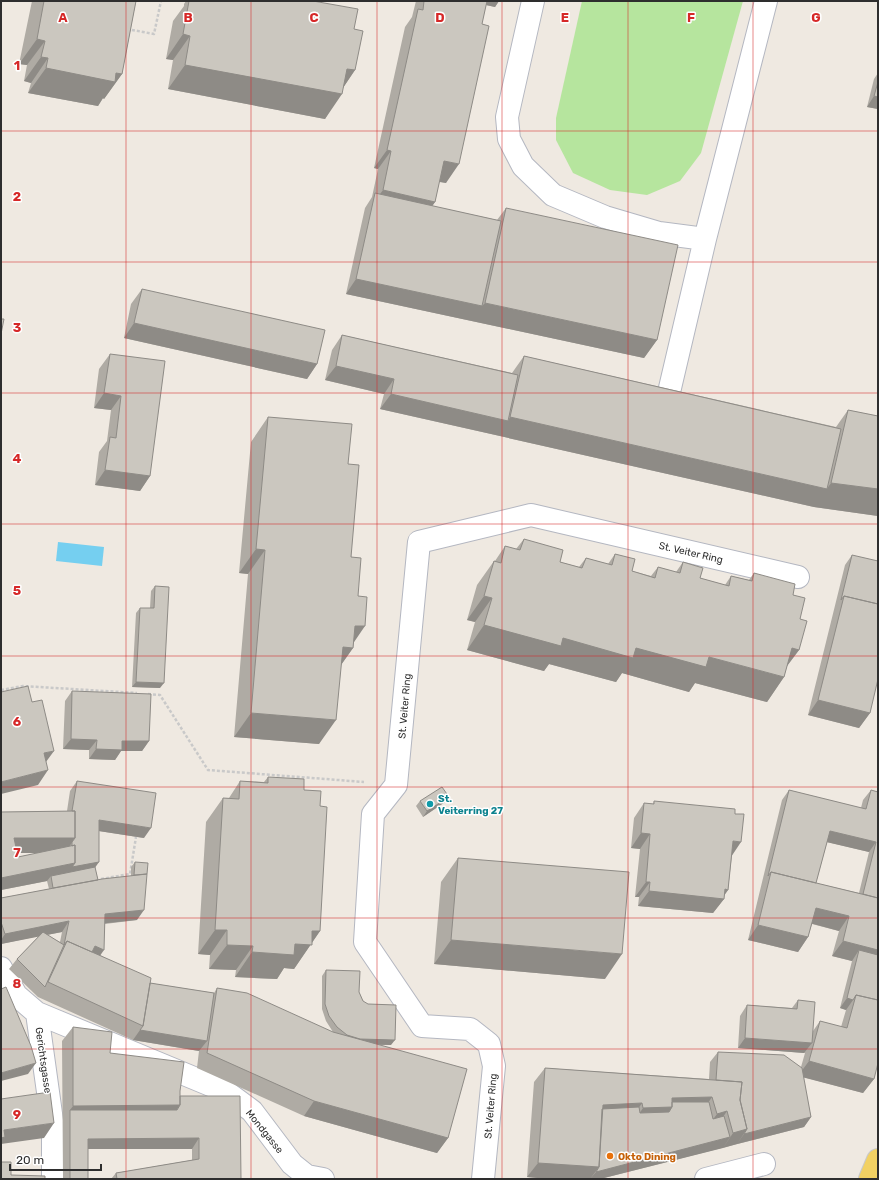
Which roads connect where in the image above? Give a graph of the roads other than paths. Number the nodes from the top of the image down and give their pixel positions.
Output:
1 (533, 1) edge
2 (766, 1) edge
3 (705, 239) junction
4 (670, 388) edge
5 (798, 577) dead end
6 (1, 968) edge
7 (37, 1012) junction
8 (878, 1160) edge
9 (764, 1164) dead end
10 (53, 1179) edge
11 (323, 1179) edge
12 (484, 1179) edge
13 (706, 1179) edge
14 (870, 1179) edge

1 - 3 street
2 - 3 street
3 - 4 street
5 - 12 street, St. Veiter Ring
6 - 7 street, Mondgasse
7 - 10 street, Gerichtsgasse
7 - 11 street, Mondgasse
8 - 14 main road
9 - 13 street

